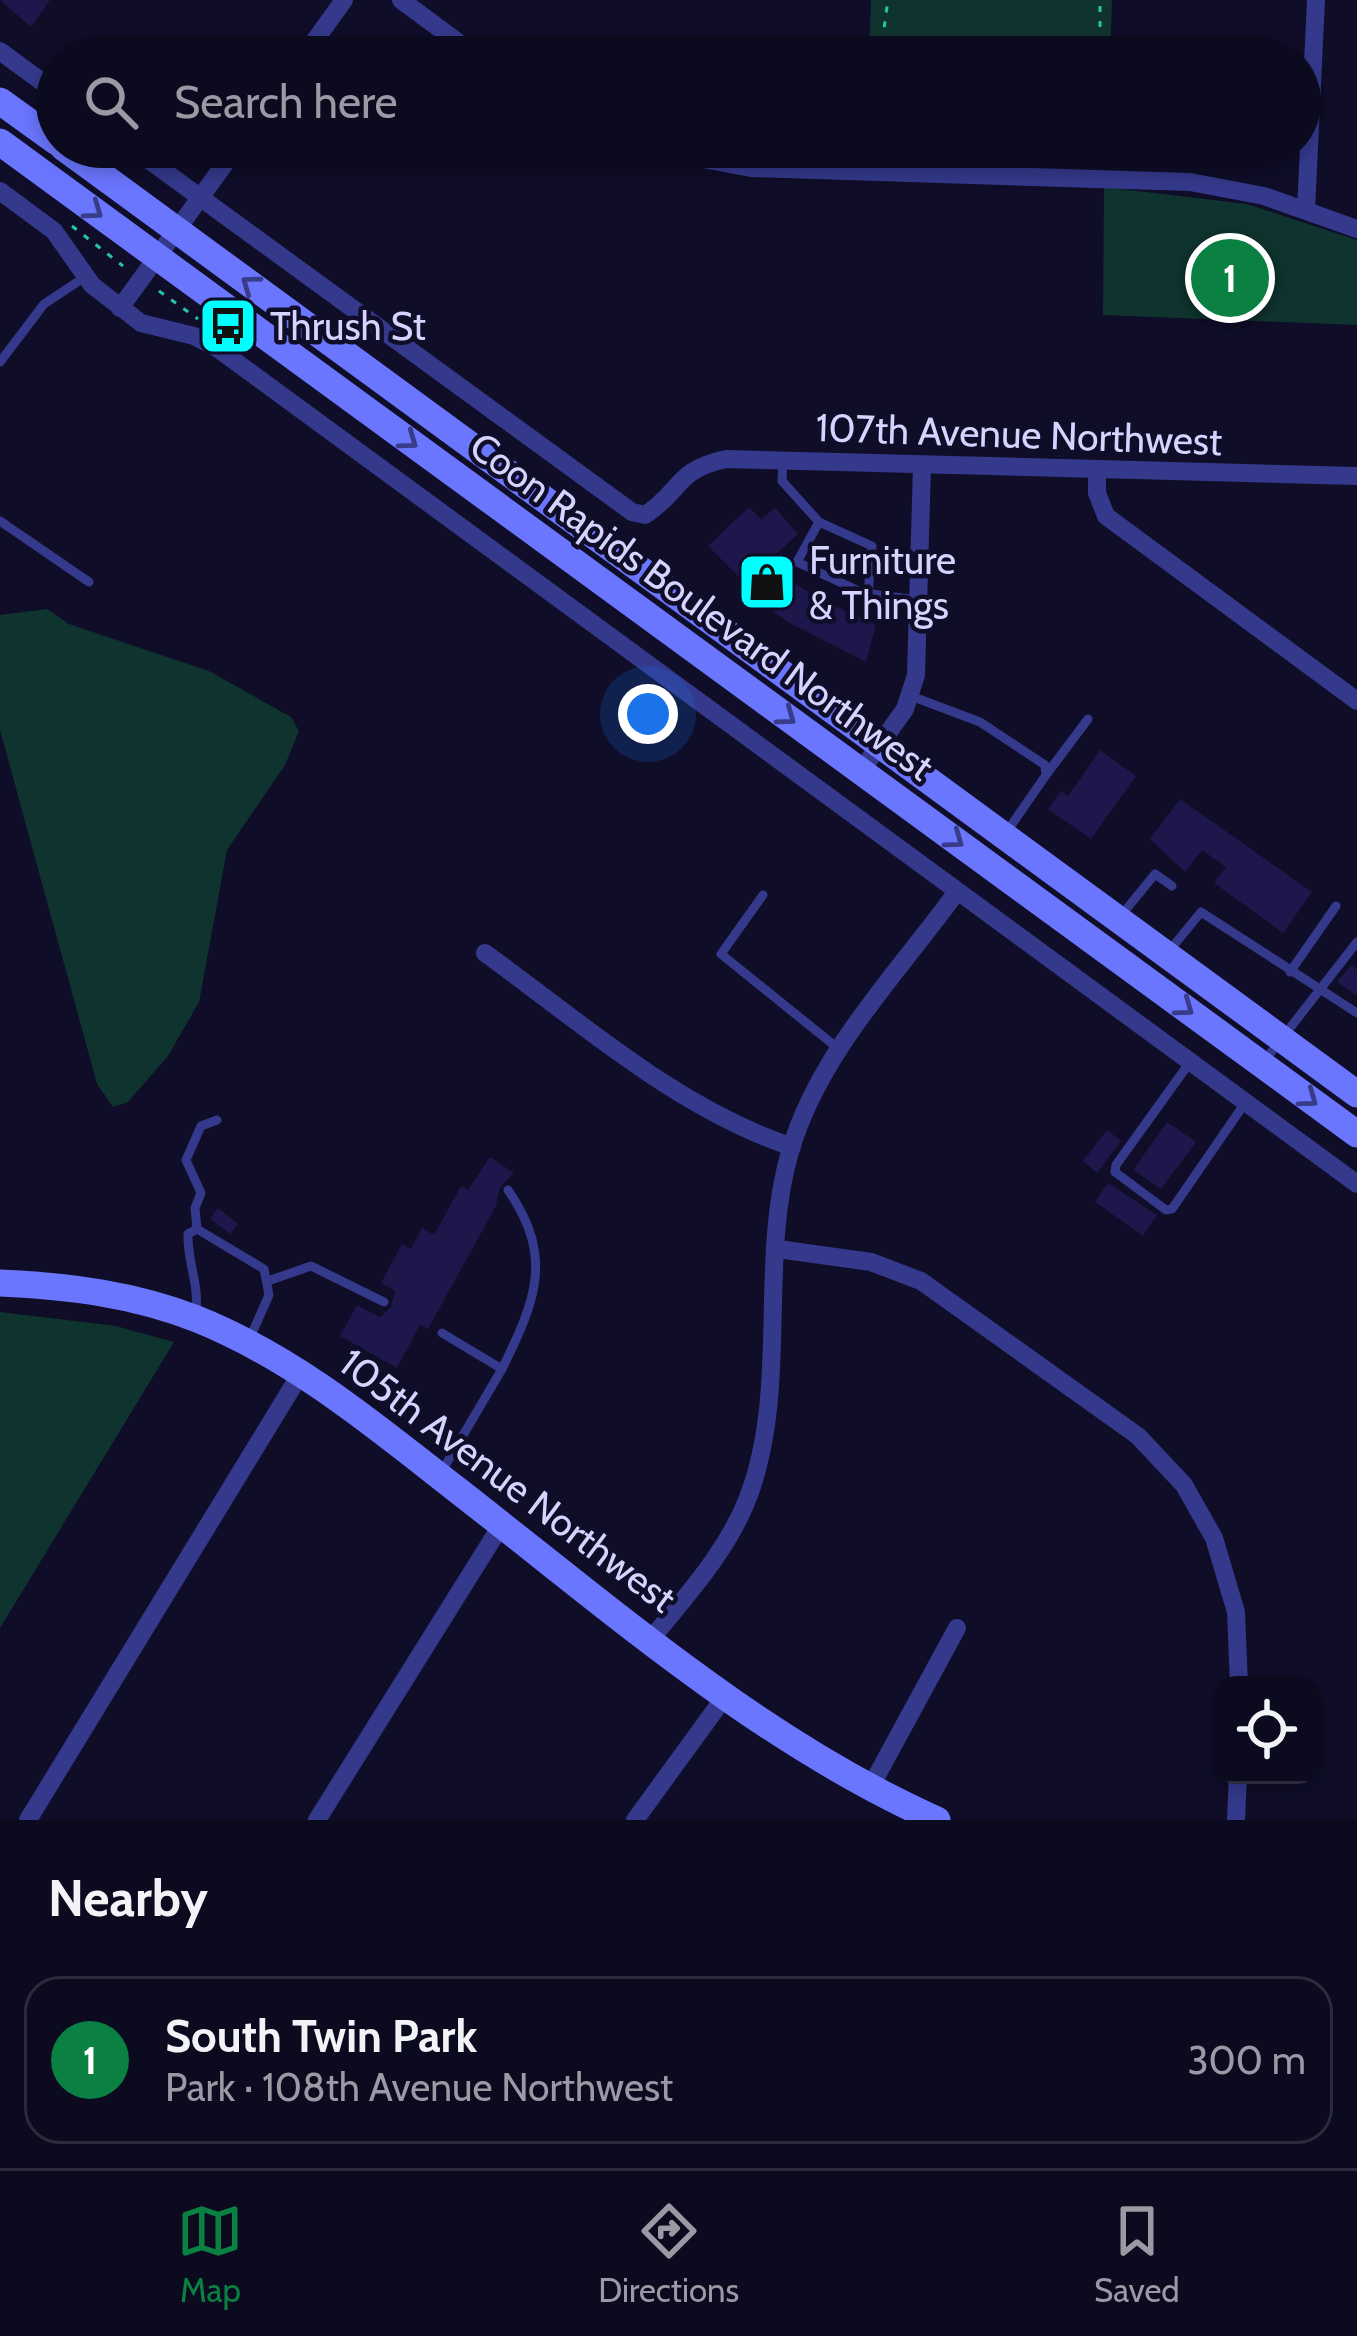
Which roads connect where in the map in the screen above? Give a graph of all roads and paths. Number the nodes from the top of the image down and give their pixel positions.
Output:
1 (344, 0) edge
2 (401, 0) edge
3 (888, 0) edge
4 (1100, 0) edge
5 (1316, 0) edge
6 (318, 36) edge
7 (450, 36) edge
8 (883, 36) edge
9 (1100, 36) edge
10 (1314, 36) edge
11 (0, 51) edge
12 (36, 78) edge
13 (0, 100) edge
14 (36, 127) edge
15 (0, 142) edge
16 (92, 168) edge
17 (160, 168) edge
18 (221, 168) edge
19 (751, 168) edge
20 (1308, 168) edge
21 (0, 191) edge
22 (200, 197) junction
23 (1306, 210) junction
24 (177, 230) junction
25 (1357, 230) edge
26 (158, 257) junction
27 (85, 277) junction
28 (120, 308) junction
29 (0, 362) edge
30 (784, 461) junction
31 (922, 466) junction
32 (1097, 470) junction
33 (683, 476) joint
34 (1357, 476) edge
35 (0, 521) edge
36 (819, 522) junction
37 (88, 582) dead end
38 (868, 595) junction
39 (918, 600) junction
40 (911, 696) junction
41 (1357, 701) edge
42 (1088, 719) dead end
43 (881, 743) junction
44 (861, 771) junction
45 (1046, 775) junction
46 (1006, 832) junction
47 (1172, 886) dead end
48 (956, 893) junction
49 (763, 895) dead end
50 (1336, 906) dead end
51 (1119, 918) junction
52 (1357, 942) edge
53 (485, 953) dead end
54 (1166, 954) junction
55 (1290, 972) junction
56 (1318, 991) junction
57 (1357, 1013) edge
58 (1281, 1038) junction
59 (840, 1050) junction
60 (1190, 1062) junction
61 (1262, 1064) junction
62 (1357, 1094) edge
63 (1245, 1103) junction
64 (217, 1120) dead end
65 (1357, 1134) edge
66 (792, 1147) junction
67 (1357, 1184) edge
68 (508, 1190) dead end
69 (197, 1229) junction
70 (778, 1250) junction
71 (268, 1281) junction
72 (0, 1283) edge
73 (384, 1302) dead end
74 (196, 1319) junction
75 (442, 1333) dead end
76 (248, 1342) junction
77 (502, 1370) junction
78 (302, 1373) junction
79 (439, 1475) junction
80 (502, 1525) junction
81 (957, 1628) dead end
82 (652, 1638) junction
83 (1239, 1676) edge
84 (726, 1695) junction
85 (1238, 1784) edge
86 (870, 1788) junction
87 (923, 1817) edge
88 (28, 1820) edge
89 (317, 1820) edge
90 (635, 1820) edge
91 (1236, 1820) edge

1 - 6 street
2 - 7 street
3 - 8 path
4 - 9 path
5 - 10 street
11 - 12 street
13 - 14 main road, Coon Rapids Boulevard Northwest
15 -> 26 main road, Coon Rapids Boulevard Northwest
16 - 24 main road, Coon Rapids Boulevard Northwest
17 - 22 street, Coon Rapids Boulevard Northwest
18 - 22 street
19 - 23 street
20 - 23 street
21 - 27 street
22 - 24 street
22 - 33 street, Coon Rapids Boulevard Northwest
23 - 25 street
24 - 26 street
43 -> 24 main road, Coon Rapids Boulevard Northwest
26 - 28 street
26 -> 44 main road, Coon Rapids Boulevard Northwest
27 - 28 street
27 - 29 lane
28 - 48 street
30 - 31 street, 107th Avenue Northwest
30 - 33 street, 107th Avenue Northwest
30 - 36 lane
31 - 32 street, 107th Avenue Northwest
31 - 39 street
32 - 34 street, 107th Avenue Northwest
32 - 41 street
35 - 37 lane
36 - 38 lane
36 - 38 lane
38 - 39 lane
39 - 40 street
40 - 43 street
40 - 45 lane
42 - 45 lane
43 - 44 street
43 - 46 main road, Coon Rapids Boulevard Northwest
44 -> 61 main road, Coon Rapids Boulevard Northwest
45 - 46 lane
46 - 51 main road, Coon Rapids Boulevard Northwest
47 - 51 lane
48 - 59 street
48 - 60 street
49 - 59 lane
50 - 55 lane
51 - 54 main road, Coon Rapids Boulevard Northwest
52 - 56 lane
53 - 66 street
54 - 55 lane
54 - 58 main road, Coon Rapids Boulevard Northwest
55 - 56 lane
56 - 57 lane
56 - 58 lane
58 - 61 lane
58 - 62 main road, Coon Rapids Boulevard Northwest
59 - 66 street
60 - 63 street
60 - 63 lane
61 -> 65 main road, Coon Rapids Boulevard Northwest
63 - 67 street
64 - 69 lane
66 - 70 street
68 - 77 lane
69 - 71 lane
69 - 74 lane
70 - 82 street
70 - 83 street
71 - 73 lane
71 - 76 lane
72 - 74 main road, 105th Avenue Northwest
74 - 76 main road, 105th Avenue Northwest
75 - 77 lane
76 - 78 main road, 105th Avenue Northwest
77 - 79 lane
78 - 79 main road, 105th Avenue Northwest
78 - 88 street
79 - 80 main road, 105th Avenue Northwest
80 - 82 main road, 105th Avenue Northwest
80 - 89 street
81 - 86 street
82 - 84 main road, 105th Avenue Northwest
84 - 86 main road, 105th Avenue Northwest
84 - 90 street
85 - 91 street
86 - 87 main road, 105th Avenue Northwest

